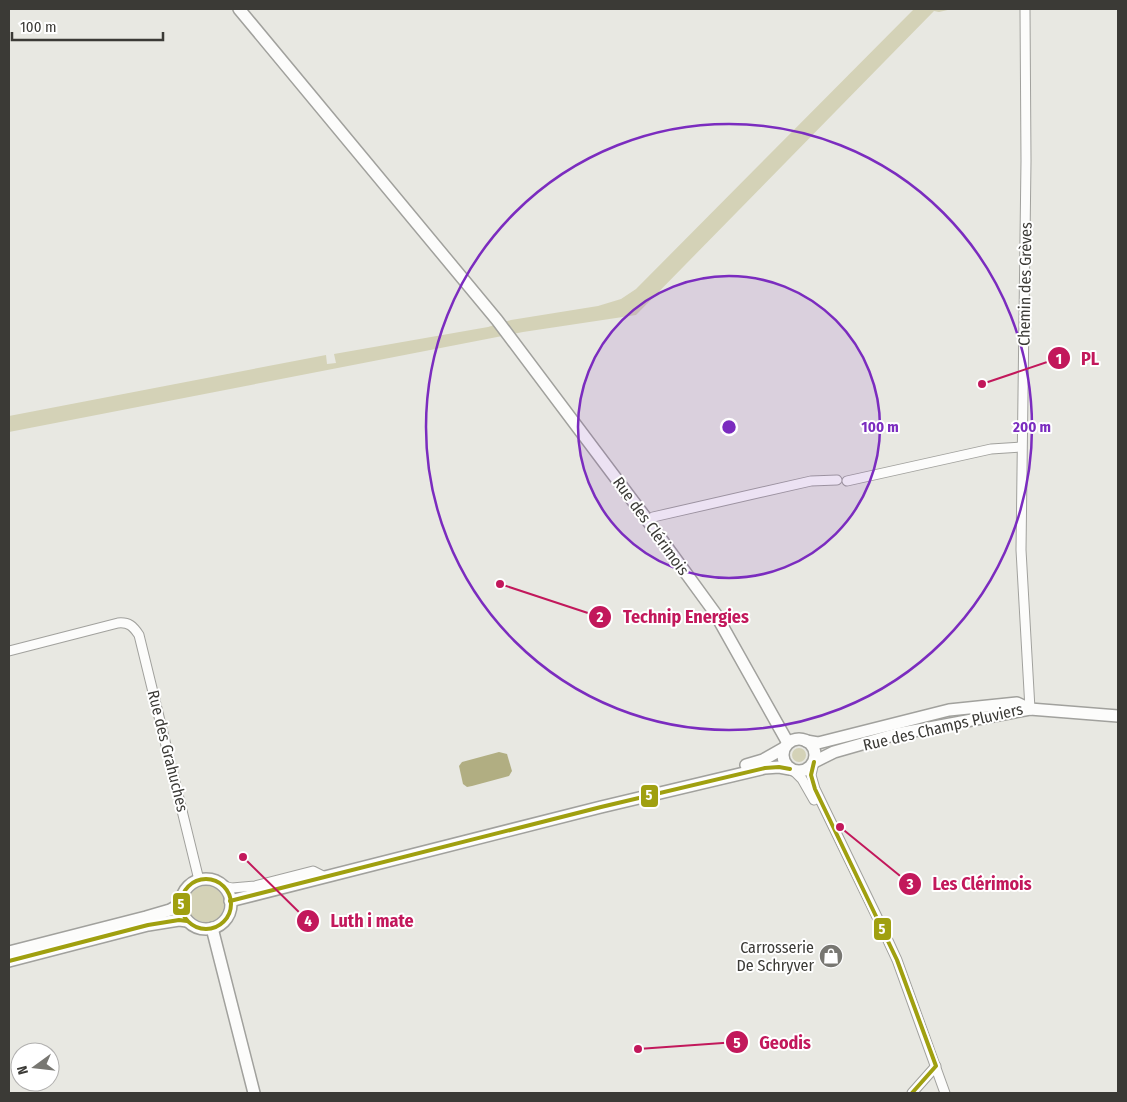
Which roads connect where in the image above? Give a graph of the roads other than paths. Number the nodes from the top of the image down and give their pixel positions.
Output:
1 (239, 9) edge
2 (1024, 9) edge
3 (1022, 447) junction
4 (837, 480) dead end
5 (847, 481) dead end
6 (648, 521) junction
7 (9, 651) edge
8 (1030, 709) junction
9 (1118, 716) edge
10 (806, 741) junction
11 (786, 746) junction
12 (814, 762) junction
13 (792, 770) junction
14 (683, 787) junction
15 (858, 876) junction
16 (325, 877) junction
17 (199, 880) junction
18 (223, 886) junction
19 (230, 901) junction
20 (181, 904) junction
21 (187, 921) junction
22 (212, 928) junction
23 (9, 952) edge
24 (9, 961) edge
25 (936, 1066) junction
26 (254, 1093) edge
27 (912, 1093) edge
28 (944, 1093) edge

1 - 6 street, Rue des Clérimois
2 - 3 street, Chemin des Grèves
3 - 5 street
3 - 8 street, Chemin des Grèves
4 - 6 street
6 - 11 street, Rue des Clérimois
7 - 17 street, Rue des Grahuches
8 - 9 street
8 - 10 street, Rue des Champs Pluviers
8 - 12 street, Rue des Champs Pluviers
10 - 11 street
10 - 12 street
11 - 13 street
11 - 14 street
12 - 13 street
12 - 15 street
13 - 14 street
13 - 15 street
14 - 16 street
15 - 25 street
16 - 18 street
16 - 19 street
17 - 18 street
17 - 20 street
18 - 19 street
19 - 22 street
20 - 21 street
20 - 23 street
21 - 22 street
21 - 24 street
22 - 26 street
25 - 27 street
25 - 28 street

